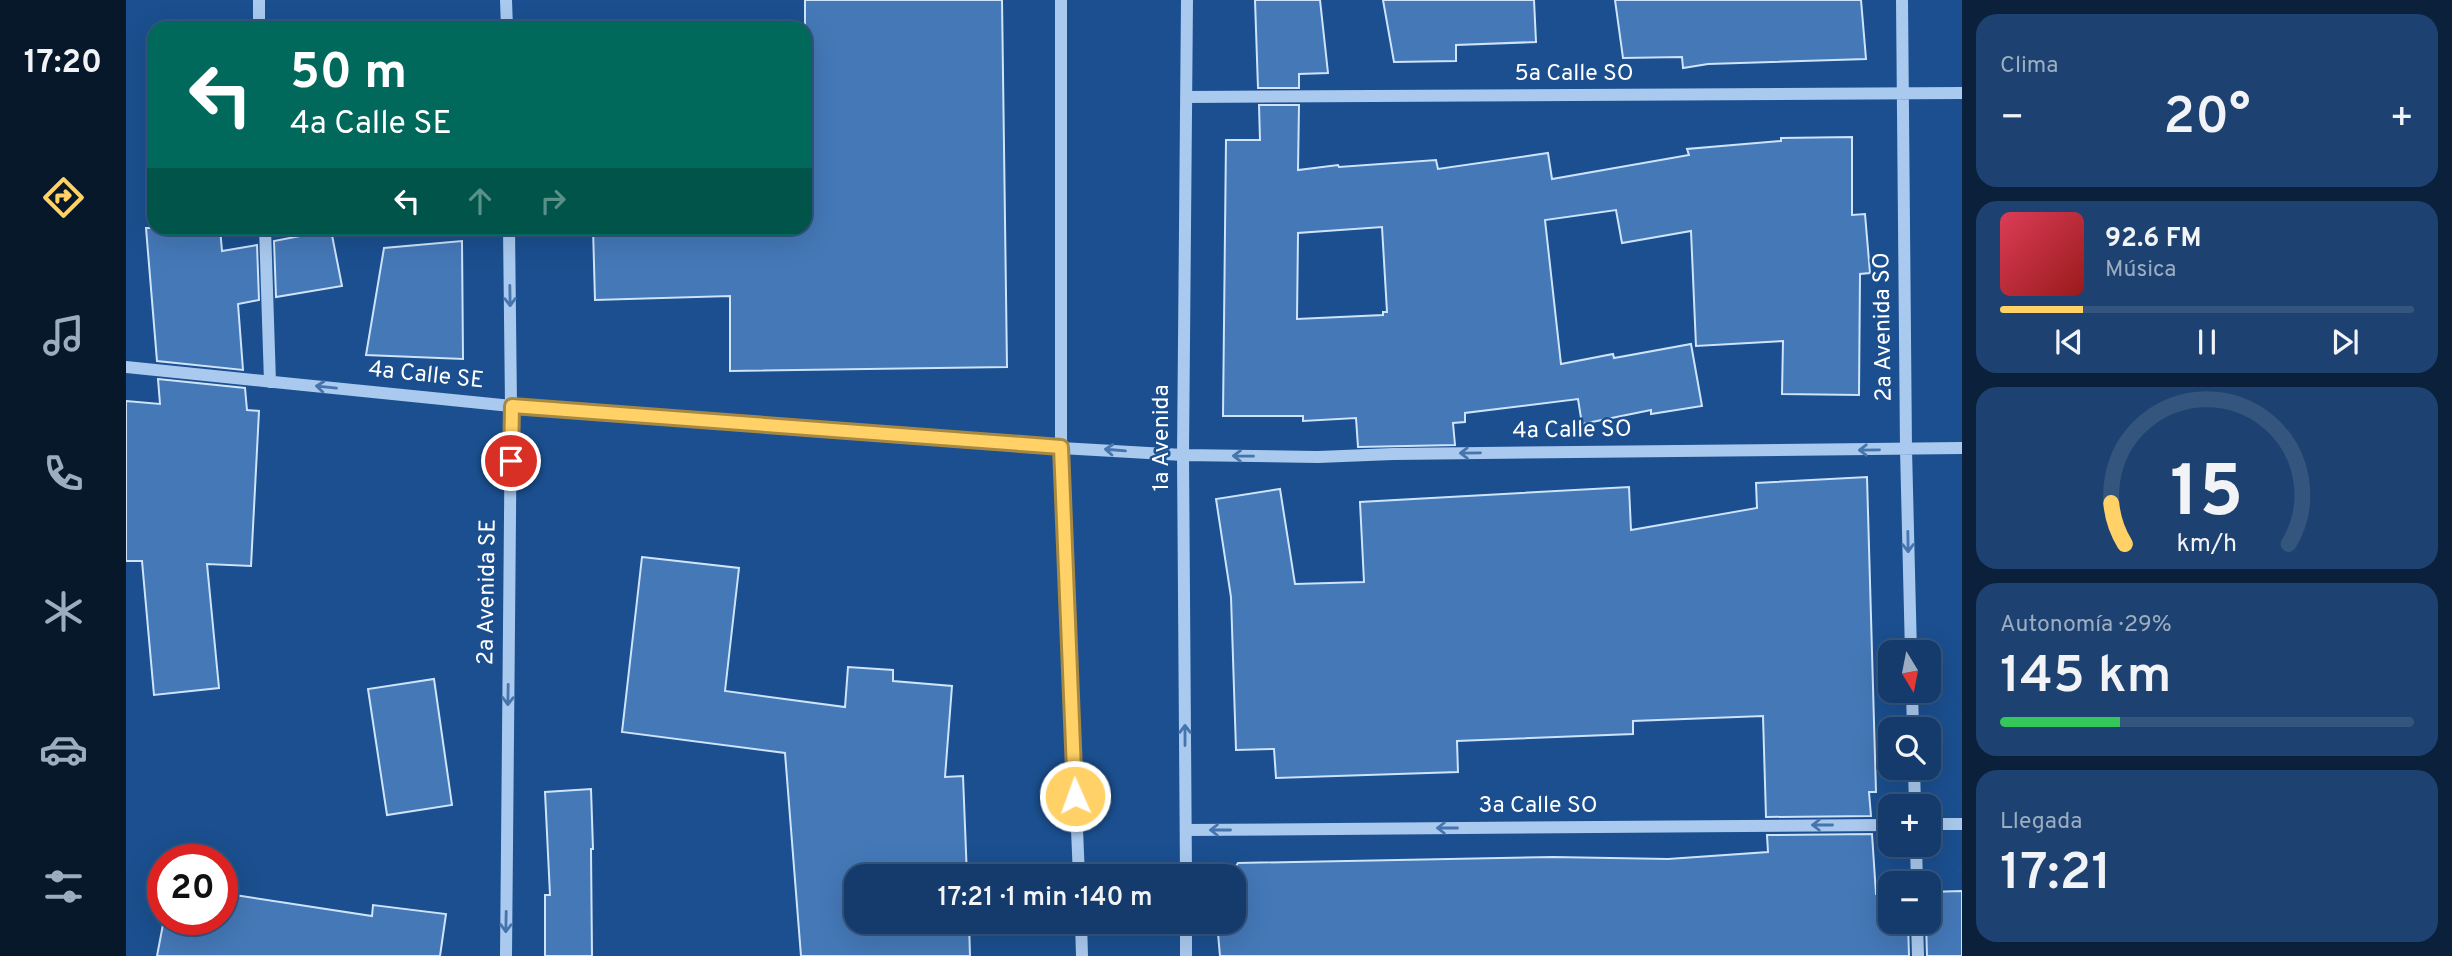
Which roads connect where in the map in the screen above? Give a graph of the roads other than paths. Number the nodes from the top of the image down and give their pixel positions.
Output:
1 (259, 0) edge
2 (506, 0) edge
3 (1061, 0) edge
4 (1187, 0) edge
5 (1902, 0) edge
6 (260, 21) edge
7 (507, 21) edge
8 (1962, 93) edge
9 (1902, 94) junction
10 (1186, 97) junction
11 (265, 235) edge
12 (509, 235) edge
13 (126, 367) edge
14 (270, 382) junction
15 (512, 406) junction
16 (1061, 447) junction
17 (1962, 448) edge
18 (1906, 449) junction
19 (1183, 455) junction
20 (1911, 640) edge
21 (1941, 824) edge
22 (1962, 824) edge
23 (1878, 825) edge
24 (1186, 830) junction
25 (1078, 864) edge
26 (1186, 864) edge
27 (1081, 934) edge
28 (1186, 934) edge
29 (1917, 934) edge
30 (506, 956) edge
31 (1082, 956) edge
32 (1186, 956) edge
33 (1918, 956) edge

1 - 6 street
2 - 7 street
3 - 16 street
4 - 10 street, 1a Avenida
5 - 9 street, 2a Avenida SO
8 - 9 street, 5a Calle SO
9 - 10 street, 5a Calle SO
9 - 18 street, 2a Avenida SO
10 - 19 street, 1a Avenida
11 - 14 street
12 -> 15 street, 2a Avenida SE
13 - 14 street, 4a Calle SE
15 -> 14 street, 4a Calle SE
15 - 16 street, 4a Calle SE
15 -> 30 street, 2a Avenida SE
19 -> 16 street, 4a Calle SE
16 - 25 street
17 - 18 street, 4a Calle SO
18 -> 19 street, 4a Calle SO
18 -> 20 street, 2a Avenida SO
24 -> 19 street, 1a Avenida
21 - 22 street
23 -> 24 street, 3a Calle SO
24 - 26 street, 1a Avenida
27 - 31 street
28 - 32 street
29 - 33 street

